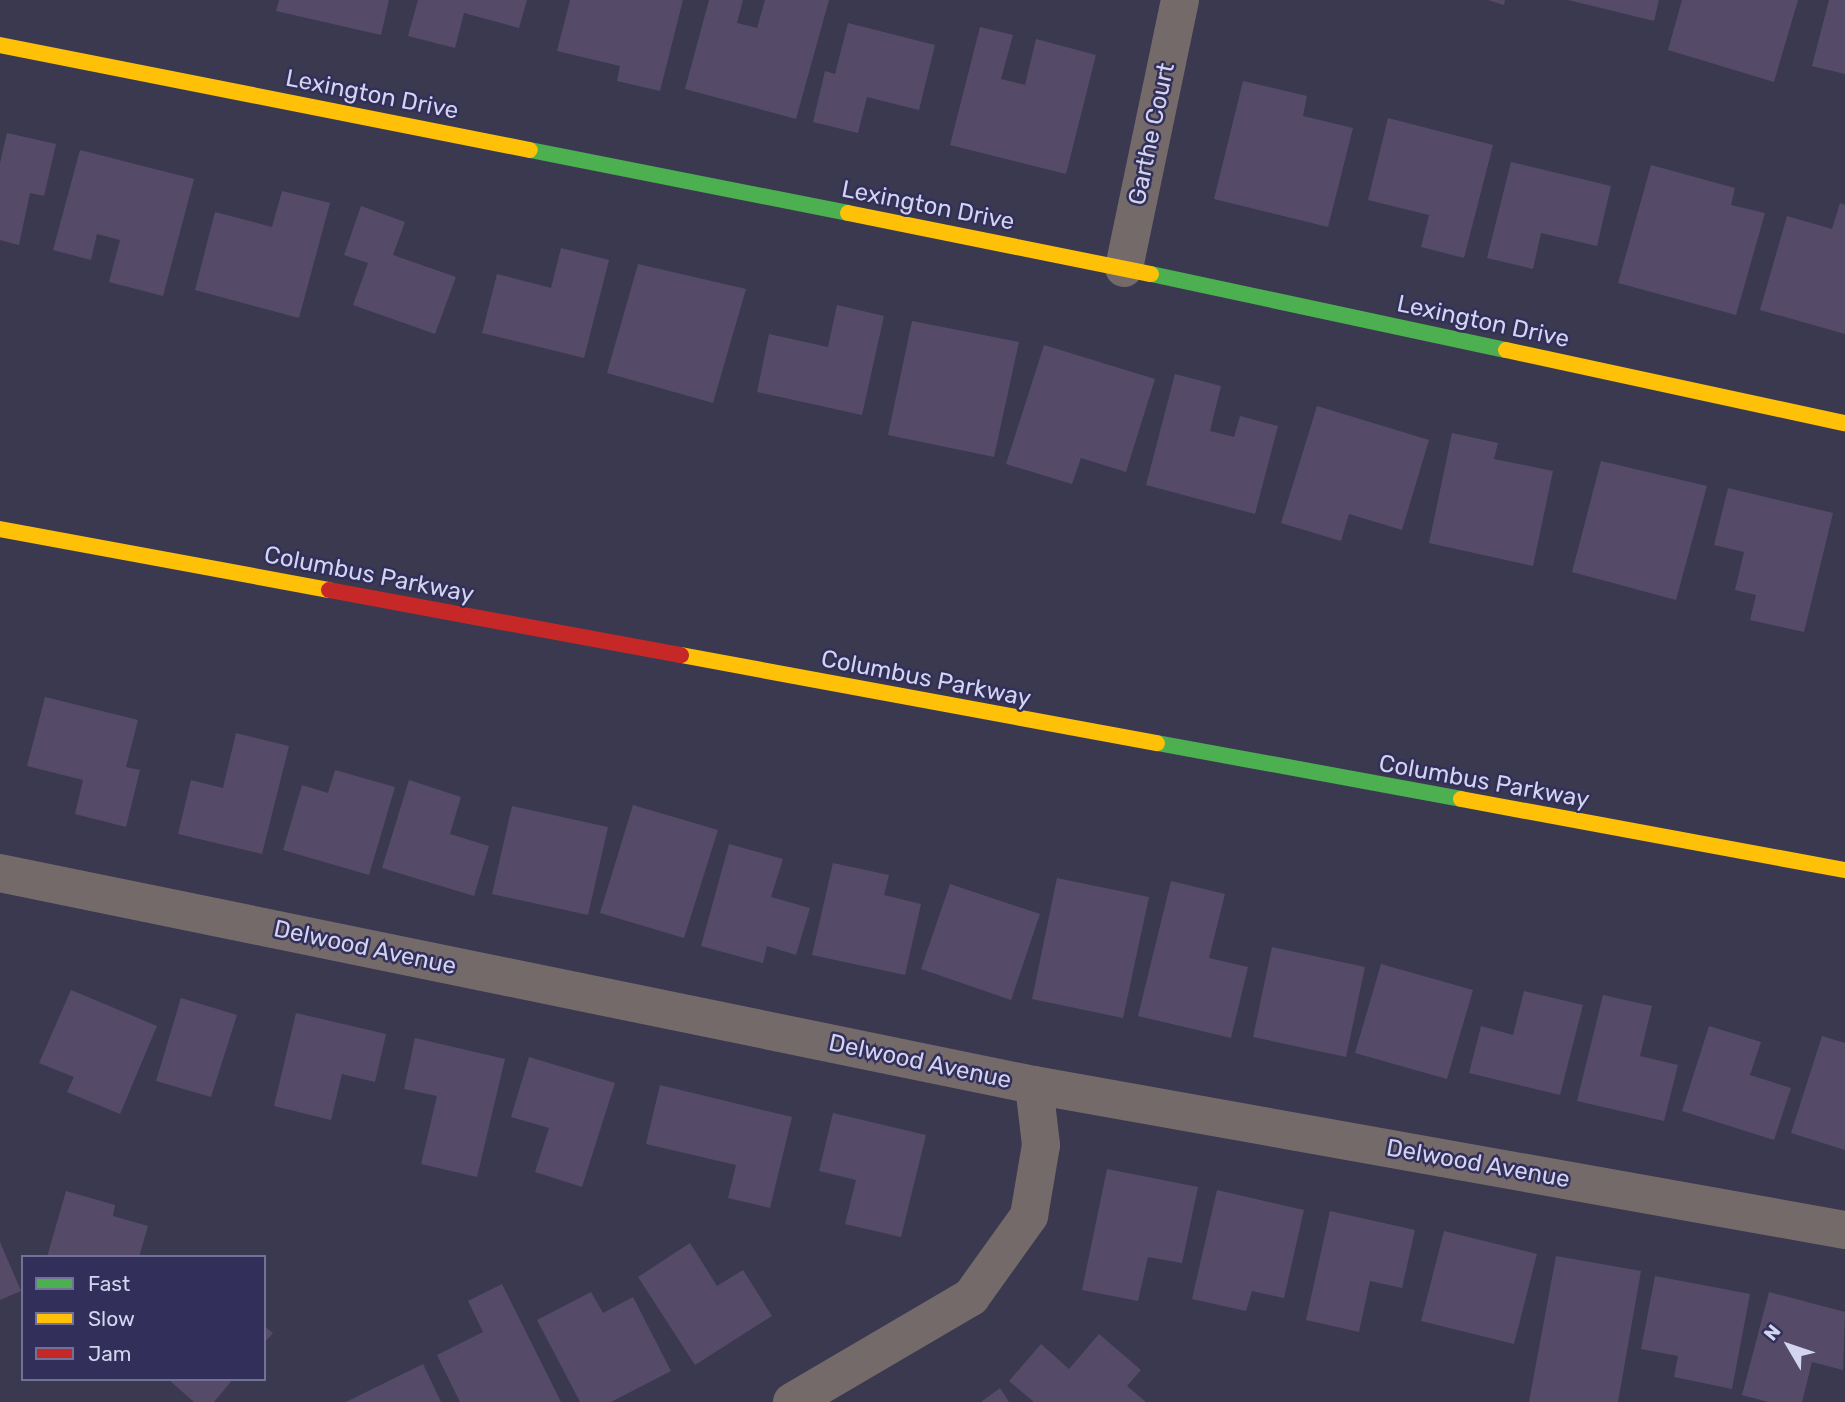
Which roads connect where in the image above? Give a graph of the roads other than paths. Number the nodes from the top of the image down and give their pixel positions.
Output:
1 (1180, 0) edge
2 (0, 45) edge
3 (1124, 268) junction
4 (1845, 423) edge
5 (0, 529) edge
6 (1845, 870) edge
7 (0, 873) edge
8 (1034, 1085) junction
9 (1845, 1230) edge
10 (792, 1402) edge

1 - 3 street, Garthe Court
2 - 3 street, Lexington Drive
3 - 4 street, Lexington Drive
5 - 6 street, Columbus Parkway
7 - 8 street, Delwood Avenue
8 - 9 street, Delwood Avenue
8 - 10 street

